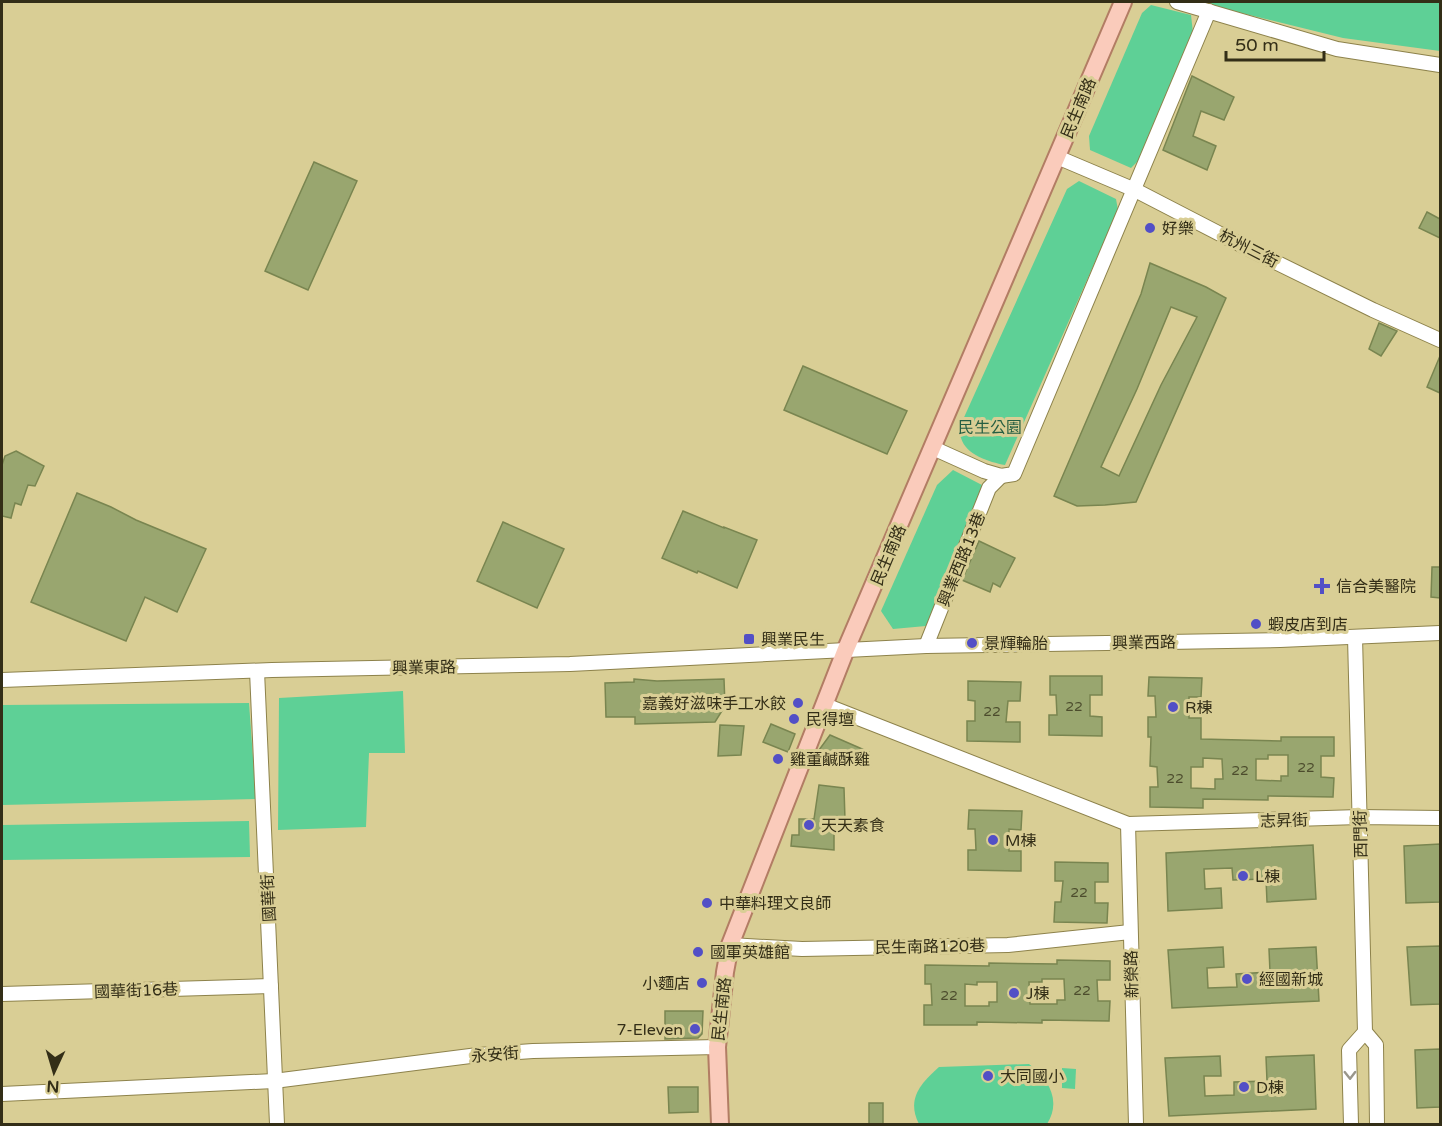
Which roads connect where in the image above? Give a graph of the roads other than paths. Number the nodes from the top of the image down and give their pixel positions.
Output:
1 (1123, 2) edge
2 (1177, 2) edge
3 (1209, 11) junction
4 (1440, 64) edge
5 (1057, 157) junction
6 (1135, 190) junction
7 (1440, 340) edge
8 (933, 448) junction
9 (1001, 476) junction
10 (1440, 633) edge
11 (1355, 637) junction
12 (926, 646) junction
13 (846, 650) junction
14 (257, 671) junction
15 (2, 680) edge
16 (825, 705) junction
17 (1359, 818) junction
18 (1440, 819) edge
19 (1128, 824) junction
20 (1130, 932) junction
21 (730, 945) junction
22 (271, 986) junction
23 (2, 994) edge
24 (1365, 1032) junction
25 (717, 1047) junction
26 (274, 1081) junction
27 (2, 1094) edge
28 (277, 1125) edge
29 (720, 1125) edge
30 (1136, 1125) edge
31 (1351, 1125) edge
32 (1377, 1125) edge

1 - 5 main road, 民生南路
2 - 3 street
3 - 4 street
3 - 6 street
5 - 6 street, 杭州三街
5 - 8 main road, 民生南路
6 - 7 street, 杭州三街
6 - 9 street, 興業西路13巷
8 - 9 street
8 - 13 main road, 民生南路
9 - 12 street, 興業西路13巷
10 - 11 street, 興業西路
11 - 12 street, 興業西路
11 - 17 street, 西門街
12 - 13 street, 興業西路
13 - 14 street, 興業東路
13 - 16 main road, 民生南路
14 - 15 street, 興業東路
14 - 22 street, 國華街
16 - 19 street
16 - 21 main road, 民生南路
17 - 18 street, 志昇街
17 - 19 street, 志昇街
17 - 24 street, 西門街
19 - 20 street, 新榮路
20 - 21 street, 民生南路120巷
20 - 30 street, 新榮路
21 - 25 main road, 民生南路
22 - 23 street, 國華街16巷
22 - 26 street, 國華街
24 -> 31 street
24 - 32 street, 西門街
25 - 26 street, 永安街
25 - 29 main road, 民生南路
26 - 27 street, 永安街
26 - 28 street, 國華街

